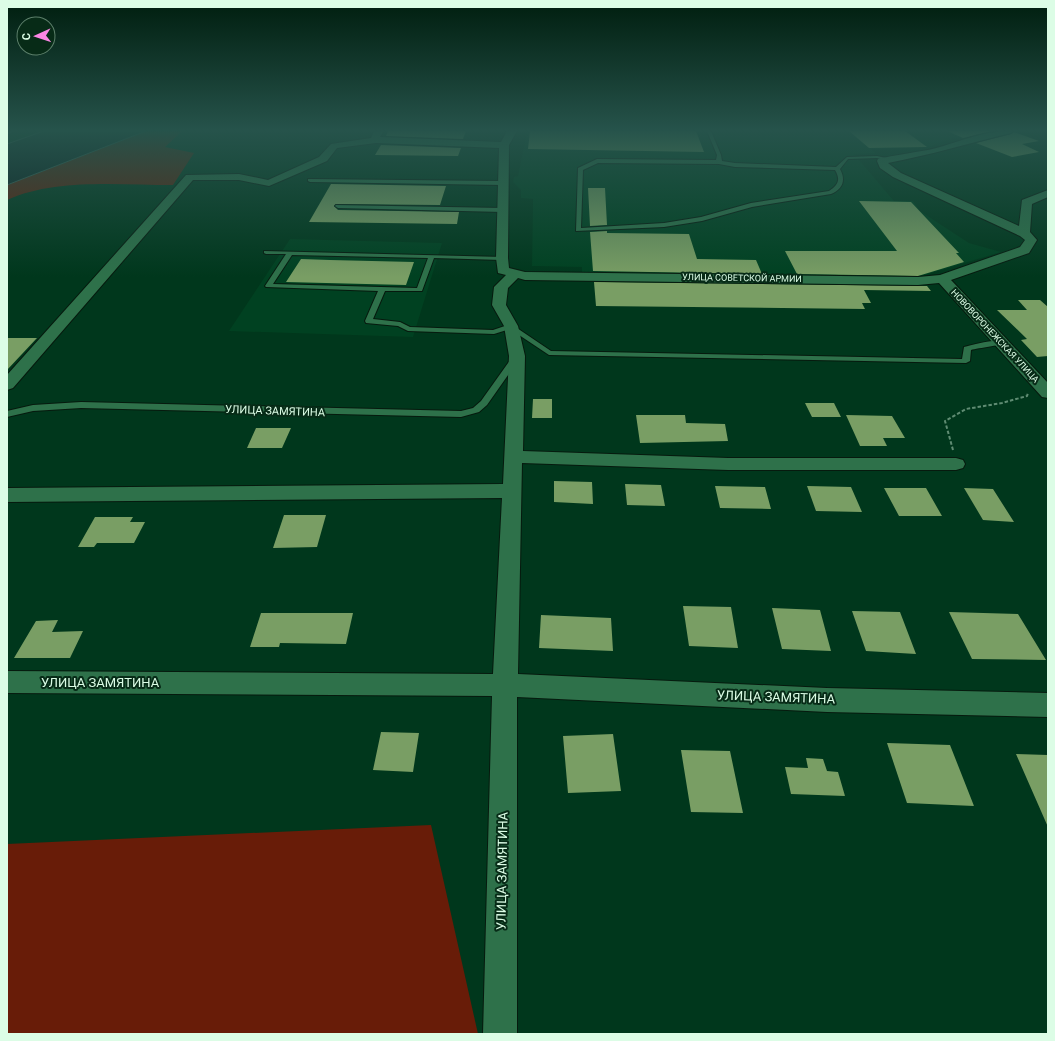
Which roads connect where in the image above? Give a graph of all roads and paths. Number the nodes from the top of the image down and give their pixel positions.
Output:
1 (188, 180) edge
2 (251, 180) edge
3 (276, 180) edge
4 (310, 180) dead end
5 (503, 180) edge
6 (580, 180) edge
7 (841, 180) edge
8 (907, 180) edge
9 (503, 183) junction
10 (1048, 193) edge
11 (338, 206) dead end
12 (503, 210) junction
13 (1024, 233) junction
14 (266, 252) dead end
15 (290, 253) junction
16 (432, 256) junction
17 (509, 266) junction
18 (942, 279) junction
19 (382, 289) junction
20 (511, 326) junction
21 (1002, 343) junction
22 (517, 356) junction
23 (1036, 380) junction
24 (7, 385) edge
25 (1048, 393) edge
26 (7, 414) edge
27 (513, 457) junction
28 (956, 464) joint
29 (512, 491) junction
30 (7, 495) edge
31 (7, 682) edge
32 (505, 685) junction
33 (1048, 705) edge
34 (500, 1034) edge

1 - 24 street
2 - 3 street
4 - 9 lane
5 - 9 street
6 - 7 lane
8 - 13 street
9 - 12 street
10 - 13 street, УЛИЦА СОВЕТСКОЙ АРМИИ
11 - 12 lane
12 - 17 street
13 - 18 street, УЛИЦА СОВЕТСКОЙ АРМИИ
14 - 15 lane
15 - 16 lane
15 - 19 lane
16 - 17 lane
16 - 19 lane
17 - 18 street, УЛИЦА СОВЕТСКОЙ АРМИИ
17 - 20 street, УЛИЦА ЗАМЯТИНА
18 - 21 street, НОВОВОРОНЕЖСКАЯ УЛИЦА
19 - 20 lane
20 - 21 lane
20 - 22 street, УЛИЦА ЗАМЯТИНА
21 - 23 street, НОВОВОРОНЕЖСКАЯ УЛИЦА
22 - 26 lane, УЛИЦА ЗАМЯТИНА
22 - 27 street, УЛИЦА ЗАМЯТИНА
23 - 25 street, НОВОВОРОНЕЖСКАЯ УЛИЦА
23 - 28 path
27 - 28 street
27 - 29 street, УЛИЦА ЗАМЯТИНА
29 - 30 street
29 - 32 street, УЛИЦА ЗАМЯТИНА
31 - 32 street, УЛИЦА ЗАМЯТИНА
32 - 33 street, УЛИЦА ЗАМЯТИНА
32 - 34 street, УЛИЦА ЗАМЯТИНА

